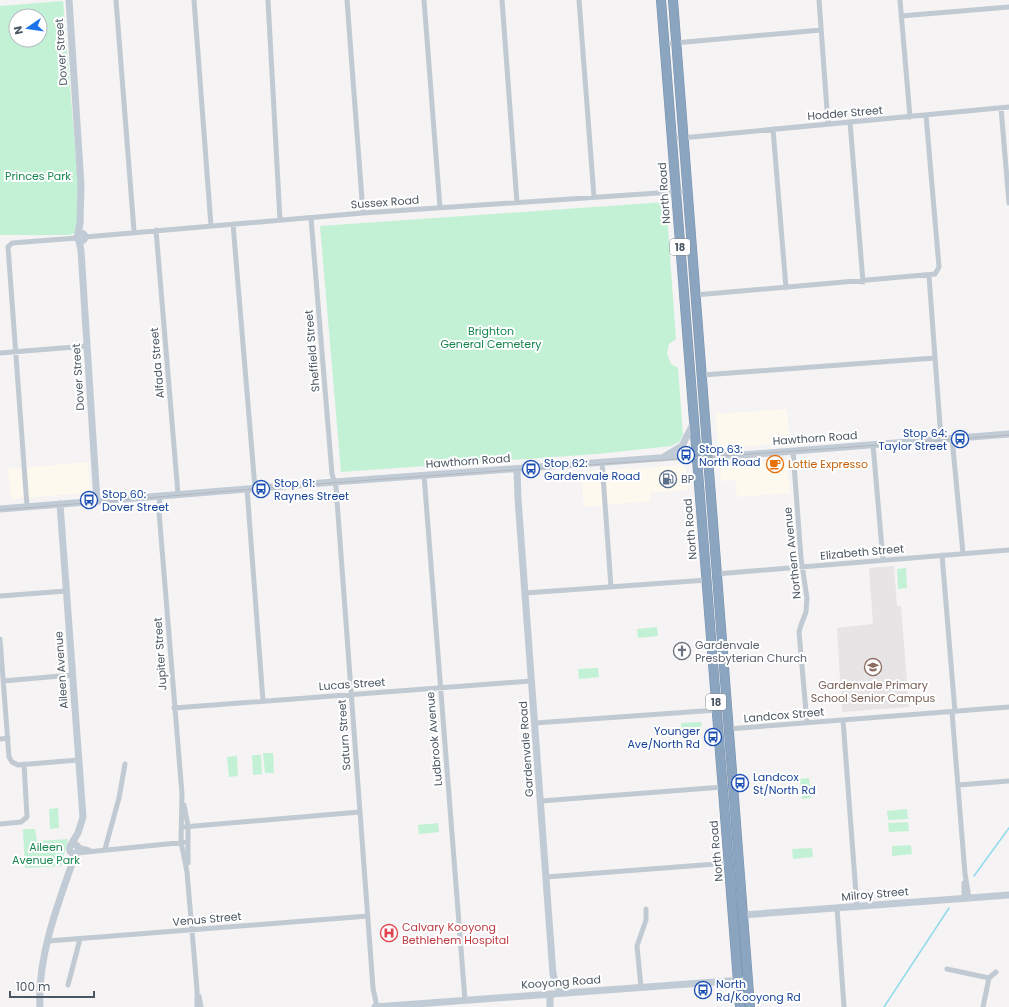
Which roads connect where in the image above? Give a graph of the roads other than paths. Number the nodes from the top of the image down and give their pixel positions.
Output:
1 (69, 0) edge
2 (116, 0) edge
3 (194, 0) edge
4 (268, 0) edge
5 (347, 0) edge
6 (424, 0) edge
7 (502, 0) edge
8 (579, 0) edge
9 (662, 0) edge
10 (673, 0) edge
11 (819, 0) edge
12 (900, 0) edge
13 (1009, 8) edge
14 (902, 16) junction
15 (821, 30) junction
16 (677, 43) junction
17 (664, 44) junction
18 (1001, 108) junction
19 (1009, 108) edge
20 (926, 115) junction
21 (910, 117) junction
22 (850, 122) junction
23 (828, 124) junction
24 (773, 129) junction
25 (683, 138) junction
26 (672, 139) junction
27 (687, 191) junction
28 (676, 192) junction
29 (594, 197) junction
30 (516, 203) junction
31 (1009, 203) edge
32 (440, 208) junction
33 (363, 213) junction
34 (311, 218) junction
35 (280, 220) junction
36 (233, 224) junction
37 (211, 226) junction
38 (156, 230) junction
39 (134, 232) junction
40 (81, 237) junction
41 (929, 276) junction
42 (863, 282) junction
43 (786, 288) junction
44 (695, 296) junction
45 (87, 346) junction
46 (15, 352) junction
47 (0, 353) edge
48 (935, 358) junction
49 (703, 375) junction
50 (694, 424) junction
51 (1009, 434) edge
52 (952, 438) junction
53 (941, 439) junction
54 (873, 444) junction
55 (793, 451) junction
56 (696, 456) junction
57 (709, 456) junction
58 (662, 458) junction
59 (602, 462) junction
60 (515, 469) junction
61 (424, 475) junction
62 (334, 482) junction
63 (255, 488) junction
64 (246, 489) junction
65 (712, 492) junction
66 (699, 493) junction
67 (178, 494) junction
68 (158, 496) junction
69 (98, 501) junction
70 (60, 504) junction
71 (27, 506) junction
72 (0, 509) edge
73 (1009, 550) edge
74 (962, 553) junction
75 (942, 555) junction
76 (883, 560) junction
77 (803, 567) junction
78 (716, 574) junction
79 (707, 580) junction
80 (611, 587) junction
81 (66, 591) junction
82 (525, 593) junction
83 (0, 596) edge
84 (0, 639) edge
85 (72, 675) junction
86 (3, 681) junction
87 (532, 681) junction
88 (440, 687) junction
89 (352, 693) junction
90 (263, 701) junction
91 (1009, 707) edge
92 (174, 708) junction
93 (717, 710) junction
94 (954, 712) junction
95 (843, 720) junction
96 (535, 723) junction
97 (807, 723) junction
98 (728, 730) junction
99 (0, 738) edge
100 (8, 738) junction
101 (78, 760) junction
102 (24, 764) junction
103 (125, 764) dead end
104 (1009, 781) edge
105 (958, 785) junction
106 (722, 787) junction
107 (541, 801) junction
108 (360, 812) junction
109 (0, 824) edge
110 (736, 824) junction
111 (726, 825) junction
112 (185, 826) junction
113 (184, 842) junction
114 (74, 849) junction
115 (105, 849) junction
116 (729, 863) junction
117 (546, 877) junction
118 (1009, 895) edge
119 (966, 898) junction
120 (857, 907) junction
121 (837, 908) junction
122 (646, 909) dead end
123 (743, 915) junction
124 (368, 916) junction
125 (192, 930) junction
126 (80, 939) junction
127 (48, 941) junction
128 (947, 969) dead end
129 (996, 972) dead end
130 (989, 978) junction
131 (748, 979) junction
132 (738, 980) junction
133 (68, 985) dead end
134 (640, 987) junction
135 (197, 989) junction
136 (564, 993) junction
137 (548, 994) junction
138 (465, 1000) junction
139 (40, 1007) edge
140 (197, 1007) edge
141 (201, 1007) edge
142 (375, 1007) edge
143 (547, 1007) edge
144 (550, 1007) edge
145 (740, 1007) edge
146 (750, 1007) edge
147 (844, 1007) edge
148 (983, 1007) edge

1 - 40 street, Dover Street
2 - 39 street
3 - 37 street
4 - 35 street
5 - 33 street
6 - 32 street
7 - 30 street
8 - 29 street
9 - 17 highway, North Road / 18
10 - 16 highway, North Road / 18
11 - 15 street
12 - 14 street
13 - 14 street
14 - 21 street
15 - 16 street
15 - 23 street
16 - 17 street
16 - 25 highway, North Road / 18
17 - 26 highway, North Road / 18
18 - 19 street, Hodder Street
18 - 20 street, Hodder Street
18 - 31 street
20 - 21 street, Hodder Street
20 - 41 street
21 - 22 street, Hodder Street
22 - 23 street, Hodder Street
22 - 42 street
23 - 24 street, Hodder Street
24 - 25 street, Hodder Street
24 - 43 street
25 - 26 street, Hodder Street
25 - 27 highway, North Road / 18
26 - 28 highway, North Road / 18
27 - 28 street, Sussex Road
27 - 44 highway, North Road / 18
28 - 29 street, Sussex Road
28 - 50 highway, North Road / 18
29 - 30 street, Sussex Road
30 - 32 street, Sussex Road
32 - 33 street, Sussex Road
33 - 34 street, Sussex Road
34 - 35 street, Sussex Road
34 - 62 street, Sheffield Street
35 - 36 street, Sussex Road
36 - 37 street, Sussex Road
36 - 63 street
37 - 38 street, Sussex Road
38 - 39 street, Sussex Road
38 - 67 street, Alfada Street
39 - 40 street, Sussex Road
40 - 45 street, Dover Street
40 - 46 street, Sussex Road
41 - 42 street
41 - 48 street
42 - 43 street
43 - 44 street
44 - 49 highway, North Road / 18
45 - 46 street
45 - 69 street, Dover Street
46 - 47 street
46 - 71 street
48 - 49 street
48 - 53 street
49 - 57 highway, North Road / 18
50 - 56 highway, North Road / 18
50 - 58 street
51 - 52 street, Hawthorn Road
52 - 53 street, Hawthorn Road
52 - 74 street
53 - 54 street, Hawthorn Road
54 - 55 street, Hawthorn Road
54 - 76 street
55 - 57 street, Hawthorn Road
55 - 77 street, Northern Avenue
56 - 57 street, Hawthorn Road
56 - 58 street, Hawthorn Road
56 - 66 highway, North Road / 18
57 - 65 highway, North Road / 18
58 - 59 street, Hawthorn Road
59 - 60 street, Hawthorn Road
59 - 80 street
60 - 61 street, Hawthorn Road
60 - 82 street, Gardenvale Road
61 - 62 street, Hawthorn Road
61 - 88 street, Ludbrook Avenue
62 - 63 street, Hawthorn Road
62 - 89 street, Saturn Street
63 - 64 street, Hawthorn Road
64 - 67 street, Hawthorn Road
64 - 90 street
65 - 66 highway
65 - 78 highway, North Road / 18
66 - 79 highway, North Road / 18
67 - 68 street, Hawthorn Road
68 - 69 street, Hawthorn Road
68 - 92 street, Jupiter Street
69 - 70 street, Hawthorn Road
70 - 71 street, Hawthorn Road
70 - 81 street, Aileen Avenue
71 - 72 street, Hawthorn Road
73 - 74 street, Elizabeth Street
74 - 75 street, Elizabeth Street
75 - 76 street, Elizabeth Street
75 - 94 street
76 - 77 street, Elizabeth Street
77 - 78 street, Elizabeth Street
77 - 97 street, Northern Avenue
78 - 98 highway, North Road / 18
79 - 80 street
79 - 93 highway, North Road / 18
80 - 82 street
81 - 83 street
81 - 85 street, Aileen Avenue
82 - 87 street, Gardenvale Road
84 - 86 street
85 - 86 street
85 - 101 street, Aileen Avenue
86 - 100 street
87 - 88 street, Lucas Street
87 - 96 street, Gardenvale Road
88 - 89 street, Lucas Street
88 - 138 street, Ludbrook Avenue
89 - 90 street, Lucas Street
89 - 108 street, Saturn Street
90 - 92 street, Lucas Street
91 - 94 street, Landcox Street
92 - 112 street, Jupiter Street
93 - 96 street
93 - 106 highway, North Road / 18
94 - 95 street, Landcox Street
94 - 105 street
95 - 97 street, Landcox Street
95 - 120 street
96 - 107 street, Gardenvale Road
97 - 98 street, Landcox Street
98 - 110 highway, North Road / 18
99 - 100 street
100 - 102 street
101 - 102 street
101 - 114 street, Aileen Avenue
102 - 109 street
103 - 115 street
104 - 105 street
105 - 119 street
106 - 107 street
106 - 111 highway, North Road / 18
107 - 117 street, Gardenvale Road
108 - 112 street
108 - 124 street, Saturn Street
110 - 111 highway
110 - 123 highway, North Road / 18
111 - 116 highway, North Road / 18
112 - 113 street, Jupiter Street
113 - 115 street
113 - 125 street, Jupiter Street
114 - 115 street
114 - 127 street, Aileen Avenue
116 - 117 street
116 - 132 highway, North Road / 18
117 - 136 street, Gardenvale Road
118 - 119 street, Milroy Street
119 - 120 street, Milroy Street
120 - 121 street, Milroy Street
121 - 123 street, Milroy Street
121 - 147 street
122 - 134 street
123 - 131 highway, North Road / 18
124 - 125 street, Venus Street
124 - 142 street, Saturn Street
125 - 126 street, Venus Street
125 - 135 street, Jupiter Street
126 - 127 street, Venus Street
126 - 133 street
127 - 139 street, Aileen Avenue
128 - 130 street
129 - 130 street
130 - 148 street
131 - 132 street, Kooyong Road
131 - 146 highway, North Road / 18
132 - 134 street, Kooyong Road
132 - 145 highway, North Road / 18
134 - 136 street, Kooyong Road
135 - 140 street, Jupiter Street
135 - 141 street, Jupiter Street
136 - 137 street, Kooyong Road
137 - 138 street, Kooyong Road
137 - 143 street
137 - 144 street
138 - 142 street, Kooyong Road

